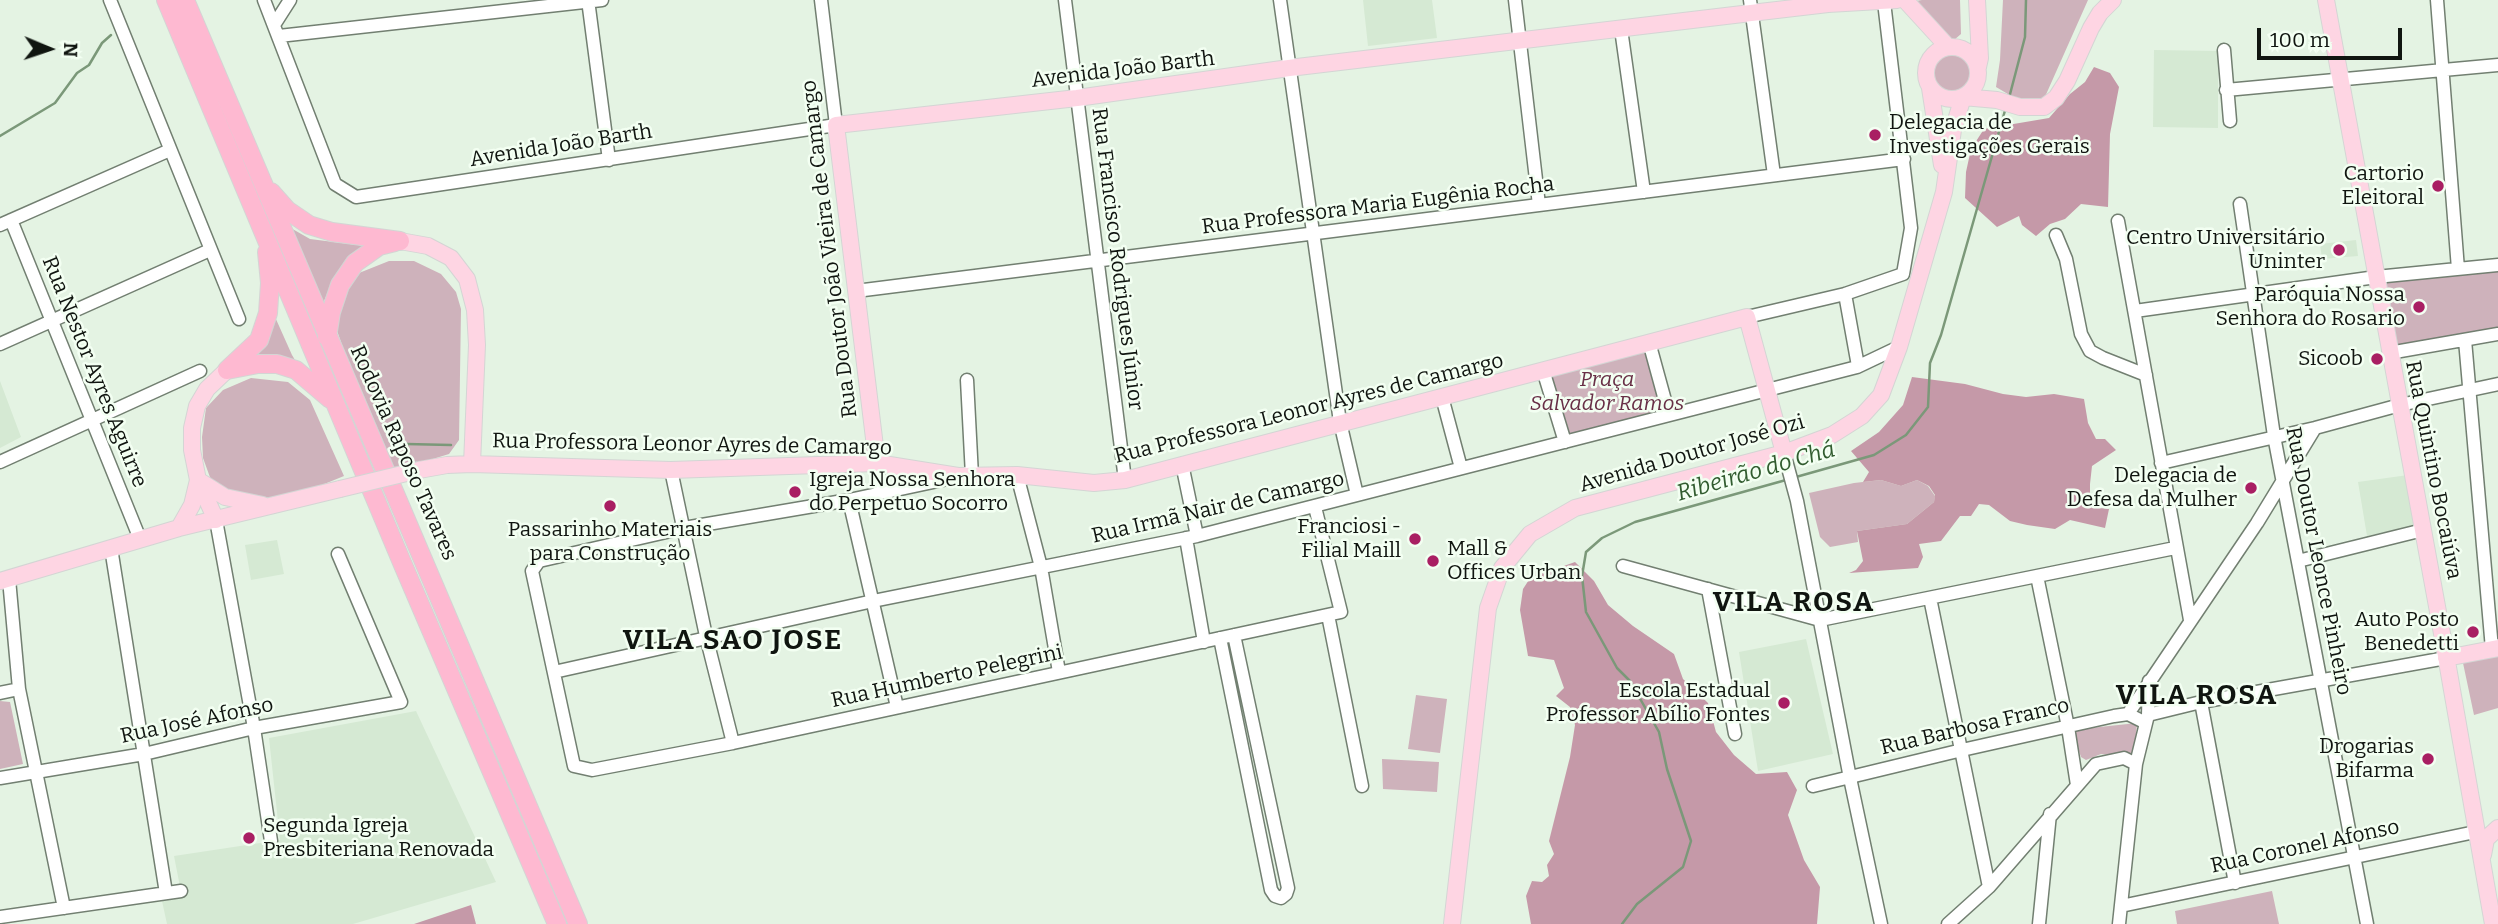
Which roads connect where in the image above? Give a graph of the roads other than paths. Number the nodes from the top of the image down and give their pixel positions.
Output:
1 (110, 0) edge
2 (166, 0) edge
3 (185, 0) edge
4 (264, 0) edge
5 (290, 0) edge
6 (821, 0) edge
7 (1065, 0) edge
8 (1280, 0) edge
9 (1514, 0) edge
10 (1905, 0) edge
11 (2113, 0) edge
12 (2437, 0) edge
13 (593, 1) edge
14 (1891, 1) edge
15 (2326, 1) edge
16 (1827, 2) edge
17 (1978, 5) edge
18 (1751, 6) edge
19 (1926, 25) junction
20 (1621, 29) junction
21 (277, 31) junction
22 (1519, 41) junction
23 (1952, 47) junction
24 (2224, 50) dead end
25 (2498, 65) edge
26 (1289, 68) junction
27 (1926, 68) junction
28 (2442, 70) junction
29 (1977, 74) junction
30 (2340, 78) junction
31 (1930, 88) junction
32 (2226, 90) junction
33 (1963, 97) junction
34 (1077, 98) junction
35 (1997, 100) junction
36 (2230, 121) dead end
37 (836, 125) junction
38 (170, 150) junction
39 (1904, 159) junction
40 (609, 160) junction
41 (1774, 175) junction
42 (262, 183) junction
43 (1644, 191) junction
44 (1944, 192) junction
45 (2240, 204) dead end
46 (1539, 205) junction
47 (6, 222) edge
48 (2118, 222) dead end
49 (1313, 233) junction
50 (265, 234) junction
51 (2056, 235) dead end
52 (400, 241) junction
53 (210, 250) junction
54 (1098, 260) junction
55 (2498, 265) edge
56 (2458, 269) junction
57 (2376, 277) junction
58 (856, 291) junction
59 (1845, 294) junction
60 (2252, 294) junction
61 (2135, 311) junction
62 (1747, 317) junction
63 (239, 319) dead end
64 (52, 321) junction
65 (2498, 334) edge
66 (327, 337) junction
67 (2465, 340) junction
68 (1649, 342) junction
69 (1854, 343) junction
70 (0, 344) edge
71 (1891, 350) junction
72 (2389, 353) junction
73 (1858, 366) junction
74 (227, 370) junction
75 (1543, 370) junction
76 (200, 371) dead end
77 (2146, 375) junction
78 (967, 380) dead end
79 (2498, 384) edge
80 (2469, 389) junction
81 (1768, 391) junction
82 (1442, 397) junction
83 (2400, 405) junction
84 (341, 414) junction
85 (1670, 415) junction
86 (93, 421) junction
87 (1340, 422) junction
88 (2315, 428) junction
89 (2274, 436) junction
90 (473, 441) junction
91 (1565, 442) junction
92 (1784, 453) junction
93 (0, 462) edge
94 (877, 463) junction
95 (2161, 463) junction
96 (472, 464) junction
97 (494, 464) junction
98 (1182, 464) junction
99 (447, 465) junction
100 (1461, 468) junction
101 (671, 470) junction
102 (1017, 475) junction
103 (965, 476) junction
104 (2282, 478) junction
105 (198, 480) junction
106 (1125, 480) junction
107 (880, 492) junction
108 (1357, 495) junction
109 (849, 500) junction
110 (272, 507) junction
111 (1315, 508) junction
112 (216, 520) junction
113 (179, 528) junction
114 (684, 528) junction
115 (2423, 530) junction
116 (1192, 537) junction
117 (141, 539) junction
118 (111, 548) junction
119 (2175, 548) junction
120 (338, 554) dead end
121 (2298, 561) junction
122 (1623, 566) dead end
123 (1041, 567) junction
124 (2037, 576) junction
125 (5, 580) edge
126 (1708, 589) junction
127 (1930, 598) junction
128 (873, 601) junction
129 (1328, 615) junction
130 (1820, 620) junction
131 (2190, 620) junction
132 (1234, 635) junction
133 (706, 636) junction
134 (1220, 638) junction
135 (1204, 642) junction
136 (2495, 649) edge
137 (2446, 658) junction
138 (554, 672) junction
139 (1059, 672) junction
140 (2149, 681) junction
141 (2321, 681) junction
142 (19, 689) junction
143 (0, 693) edge
144 (2201, 702) junction
145 (897, 707) junction
146 (2128, 714) junction
147 (2147, 719) junction
148 (1253, 725) junction
149 (2068, 727) junction
150 (254, 728) junction
151 (1238, 729) junction
152 (1735, 734) dead end
153 (733, 743) junction
154 (1962, 750) junction
155 (144, 754) junction
156 (2073, 756) junction
157 (2096, 764) junction
158 (2136, 764) junction
159 (35, 770) junction
160 (0, 778) edge
161 (1850, 778) junction
162 (2077, 785) junction
163 (1362, 786) dead end
164 (1813, 786) dead end
165 (1271, 809) junction
166 (1256, 813) junction
167 (2050, 814) junction
168 (2498, 828) edge
169 (2475, 832) junction
170 (271, 841) dead end
171 (2355, 858) junction
172 (2482, 868) junction
173 (2235, 883) junction
174 (1989, 887) junction
175 (181, 891) dead end
176 (166, 893) junction
177 (2121, 906) junction
178 (64, 908) junction
179 (0, 918) edge
180 (557, 924) edge
181 (578, 924) edge
182 (1452, 924) edge
183 (1881, 924) edge
184 (1948, 924) edge
185 (2039, 924) edge
186 (2119, 924) edge
187 (2367, 924) edge
188 (2493, 924) edge

1 - 38 street
2 - 50 highway, Rodovia Raposo Tavares
3 - 42 highway, Rodovia Raposo Tavares
4 - 21 street
5 - 21 street
6 - 37 street, Rua Doutor João Vieira de Camargo
7 - 34 street, Rua Francisco Rodrigues Júnior
8 - 26 street
9 - 22 street
10 - 19 main road
11 - 35 main road
12 - 28 street
13 - 21 street
13 - 40 street
14 - 16 main road, Avenida João Barth
14 - 39 street
15 - 30 main road, Rua Quintino Bocaiúva
16 - 18 main road, Avenida João Barth
17 - 23 main road
17 - 29 main road
18 - 20 main road, Avenida João Barth
18 - 41 street
19 - 23 main road
19 - 27 main road
20 - 22 main road, Avenida João Barth
20 - 43 street
21 - 40 street, Avenida João Barth
22 - 26 main road, Avenida João Barth
22 - 46 street
23 - 27 main road
23 - 29 main road
24 - 32 street
25 - 28 street
26 - 34 main road, Avenida João Barth
26 - 49 street
27 - 31 main road
28 - 30 street
28 - 56 street
29 - 33 main road
29 - 35 main road
30 - 32 street
30 - 57 main road, Rua Quintino Bocaiúva
31 - 33 main road
31 - 44 main road, Avenida Doutor José Ozi
32 - 36 street
33 - 35 main road
33 - 44 main road, Avenida Doutor José Ozi
34 - 37 main road, Avenida João Barth
34 - 54 street, Rua Francisco Rodrigues Júnior
37 - 40 street, Avenida João Barth
37 - 58 main road, Rua Doutor João Vieira de Camargo
38 - 47 street
38 - 53 street
39 - 41 street, Rua Professora Maria Eugênia Rocha
39 - 59 street, Rua Professora Leonor Ayres de Camargo
41 - 43 street, Rua Professora Maria Eugênia Rocha
42 - 52 highway
42 - 66 highway, Rodovia Raposo Tavares
43 - 46 street, Rua Professora Maria Eugênia Rocha
44 - 71 main road, Avenida Doutor José Ozi
45 - 60 street, Rua Doutor Leonce Pinheiro
46 - 49 street, Rua Professora Maria Eugênia Rocha
47 - 64 street, Rua Nestor Ayres Aguirre
48 - 61 street
49 - 54 street, Rua Professora Maria Eugênia Rocha
49 - 87 street
50 - 74 highway
50 - 84 highway, Rodovia Raposo Tavares
51 - 77 street
52 - 66 highway
52 - 90 main road
53 - 63 street
53 - 64 street
54 - 58 street, Rua Professora Maria Eugênia Rocha
54 - 106 street, Rua Francisco Rodrigues Júnior
55 - 56 street
56 - 57 street
57 - 60 street
57 - 72 main road, Rua Quintino Bocaiúva
58 - 94 main road, Rua Doutor João Vieira de Camargo
59 - 62 street, Rua Professora Leonor Ayres de Camargo
59 - 69 street
60 - 61 street
60 - 89 street, Rua Doutor Leonce Pinheiro
61 - 77 street
62 - 68 main road, Rua Professora Leonor Ayres de Camargo
62 - 81 main road
64 - 70 street
64 - 86 street, Rua Nestor Ayres Aguirre
65 - 67 street
66 - 181 highway, Rodovia Raposo Tavares
67 - 72 street
67 - 80 street
68 - 75 main road, Rua Professora Leonor Ayres de Camargo
68 - 85 street
69 - 71 street
69 - 73 street
71 - 73 street, Rua Irmã Nair de Camargo
71 - 92 main road, Avenida Doutor José Ozi
72 - 83 main road, Rua Quintino Bocaiúva
73 - 81 street, Rua Irmã Nair de Camargo
74 - 84 highway
74 - 105 main road
75 - 82 main road, Rua Professora Leonor Ayres de Camargo
75 - 91 street
76 - 86 street
77 - 95 street
78 - 103 street
79 - 80 street
80 - 83 street
80 - 136 street
81 - 85 street, Rua Irmã Nair de Camargo
81 - 92 main road
82 - 87 main road, Rua Professora Leonor Ayres de Camargo
82 - 100 street
83 - 88 street
83 - 115 main road, Rua Quintino Bocaiúva
84 - 180 highway, Rodovia Raposo Tavares
85 - 91 street, Rua Irmã Nair de Camargo
86 - 93 street
86 - 117 street, Rua Nestor Ayres Aguirre
87 - 98 main road, Rua Professora Leonor Ayres de Camargo
87 - 108 street
88 - 89 street
88 - 104 street
89 - 95 street
89 - 104 street, Rua Doutor Leonce Pinheiro
90 - 96 main road
90 - 97 main road
90 - 99 main road
91 - 100 street, Rua Irmã Nair de Camargo
92 - 130 street
92 - 182 main road, Avenida Doutor José Ozi
94 - 101 main road, Rua Professora Leonor Ayres de Camargo
94 - 103 main road, Rua Professora Leonor Ayres de Camargo
94 - 107 street, Rua Doutor João Vieira de Camargo
95 - 119 street
96 - 97 main road, Rua Professora Leonor Ayres de Camargo
96 - 99 main road, Rua Professora Leonor Ayres de Camargo
97 - 101 main road, Rua Professora Leonor Ayres de Camargo
98 - 106 main road, Rua Professora Leonor Ayres de Camargo
98 - 116 street
99 - 110 main road, Rua Professora Leonor Ayres de Camargo, bridge
100 - 108 street, Rua Irmã Nair de Camargo
101 - 114 street
102 - 103 main road, Rua Professora Leonor Ayres de Camargo
102 - 106 main road, Rua Professora Leonor Ayres de Camargo
102 - 123 street
103 - 107 street
104 - 121 street, Rua Doutor Leonce Pinheiro
104 - 131 street
105 - 110 main road
105 - 112 main road
105 - 113 main road
107 - 109 street
108 - 111 street, Rua Irmã Nair de Camargo
109 - 114 street
109 - 128 street
110 - 112 main road, Rua Professora Leonor Ayres de Camargo
111 - 116 street, Rua Irmã Nair de Camargo
111 - 129 street
112 - 113 main road, Rua Professora Leonor Ayres de Camargo
112 - 150 street
113 - 117 main road, Rua Professora Leonor Ayres de Camargo
114 - 133 street
114 - 138 street
115 - 121 street
115 - 137 main road, Rua Quintino Bocaiúva
116 - 123 street, Rua Irmã Nair de Camargo
116 - 135 street
117 - 118 main road, Rua Professora Leonor Ayres de Camargo
118 - 125 main road, Rua Professora Leonor Ayres de Camargo
118 - 155 street
119 - 124 street
119 - 131 street
120 - 150 street, Rua José Afonso
121 - 141 street, Rua Doutor Leonce Pinheiro
122 - 126 street
123 - 128 street, Rua Irmã Nair de Camargo
123 - 139 street
124 - 127 street
124 - 149 street
125 - 142 street
126 - 130 street
126 - 152 street
127 - 130 street
127 - 154 street
128 - 133 street, Rua Irmã Nair de Camargo
128 - 145 street
129 - 132 street, Rua Humberto Pelegrini
129 - 163 street
130 - 161 street
131 - 140 street
132 - 134 street, Rua Humberto Pelegrini
132 - 148 street
133 - 138 street, Rua Irmã Nair de Camargo
133 - 153 street
134 - 135 street, Rua Humberto Pelegrini
134 - 151 street
135 - 139 street, Rua Humberto Pelegrini
136 - 137 main road
137 - 141 street
137 - 169 main road, Rua Quintino Bocaiúva
138 - 153 street, Rua Humberto Pelegrini
139 - 145 street, Rua Humberto Pelegrini
140 - 146 street
140 - 147 street
141 - 144 street
141 - 171 street, Rua Doutor Leonce Pinheiro
142 - 143 street
142 - 159 street
144 - 147 street
144 - 173 street
145 - 153 street, Rua Humberto Pelegrini
146 - 147 street
146 - 149 street, Rua Barbosa Franco
147 - 158 street
148 - 151 street
148 - 165 street
149 - 154 street, Rua Barbosa Franco
149 - 156 street
150 - 155 street, Rua José Afonso
150 - 170 street
151 - 166 street
154 - 161 street, Rua Barbosa Franco
154 - 174 street
155 - 159 street, Rua José Afonso
155 - 176 street
156 - 157 street
156 - 162 street
157 - 158 street
157 - 162 street
158 - 177 street
159 - 160 street, Rua José Afonso
159 - 178 street
161 - 164 street, Rua Barbosa Franco
161 - 183 street
162 - 167 street
165 - 166 street
165 - 166 street
167 - 174 street
167 - 185 street
168 - 169 main road, Rua Coronel Afonso
168 - 172 main road
169 - 171 street, Rua Coronel Afonso
169 - 172 main road, Rua Quintino Bocaiúva
171 - 173 street, Rua Coronel Afonso
171 - 187 street, Rua Doutor Leonce Pinheiro
172 - 188 main road, Rua Quintino Bocaiúva
173 - 177 street, Rua Coronel Afonso
174 - 184 street
175 - 176 street
176 - 178 street
177 - 186 street
178 - 179 street

